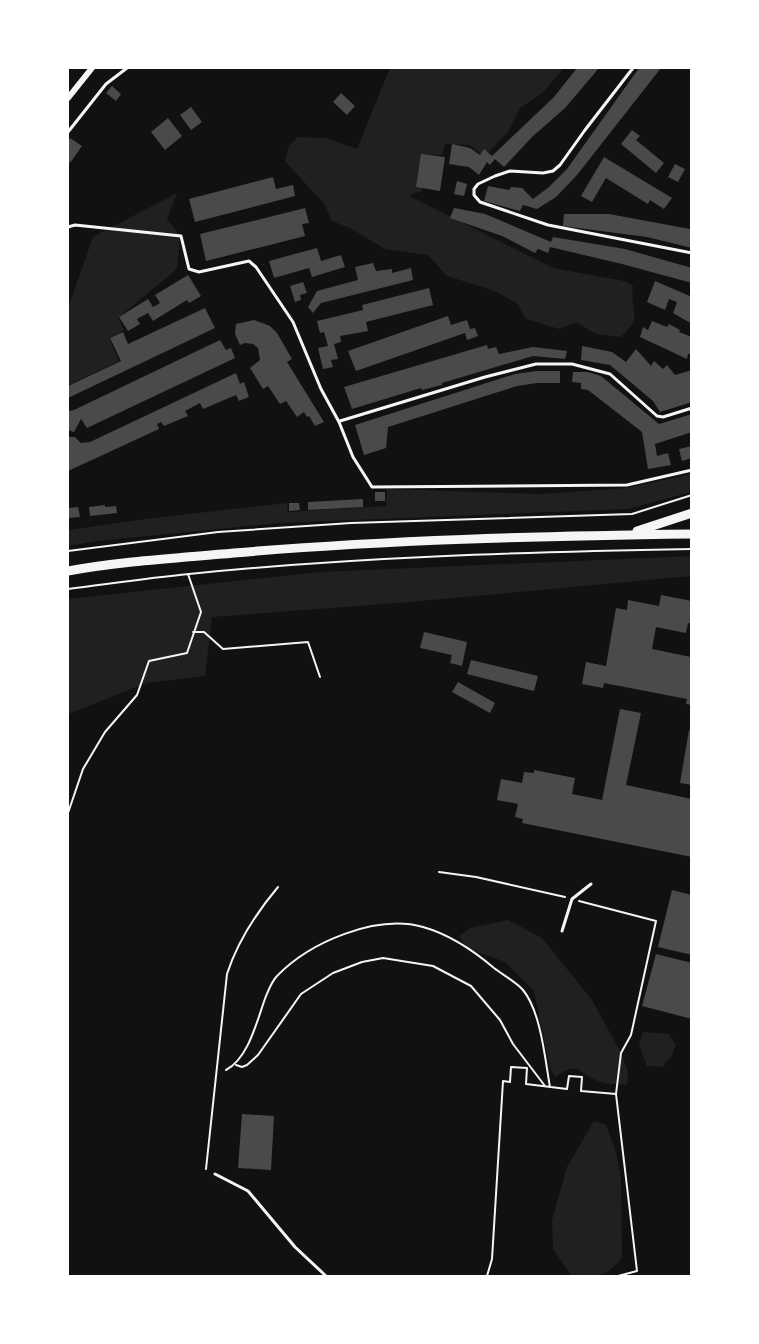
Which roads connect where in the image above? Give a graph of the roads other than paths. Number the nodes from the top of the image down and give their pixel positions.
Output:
1 (92, 68) edge
2 (127, 68) edge
3 (633, 68) edge
4 (68, 98) edge
5 (68, 132) edge
6 (68, 226) edge
7 (692, 253) edge
8 (692, 408) edge
9 (339, 422) junction
10 (692, 470) edge
11 (692, 513) edge
12 (692, 534) edge
13 (627, 535) junction
14 (68, 571) edge
15 (591, 884) dead end
16 (562, 931) dead end
17 (215, 1174) dead end
18 (326, 1276) edge

1 - 4 street
2 - 5 lane
3 - 7 lane
6 - 9 lane
8 - 9 lane
9 - 10 lane
11 - 13 main road
12 - 13 main road
13 - 14 main road
15 - 16 lane
17 - 18 lane

